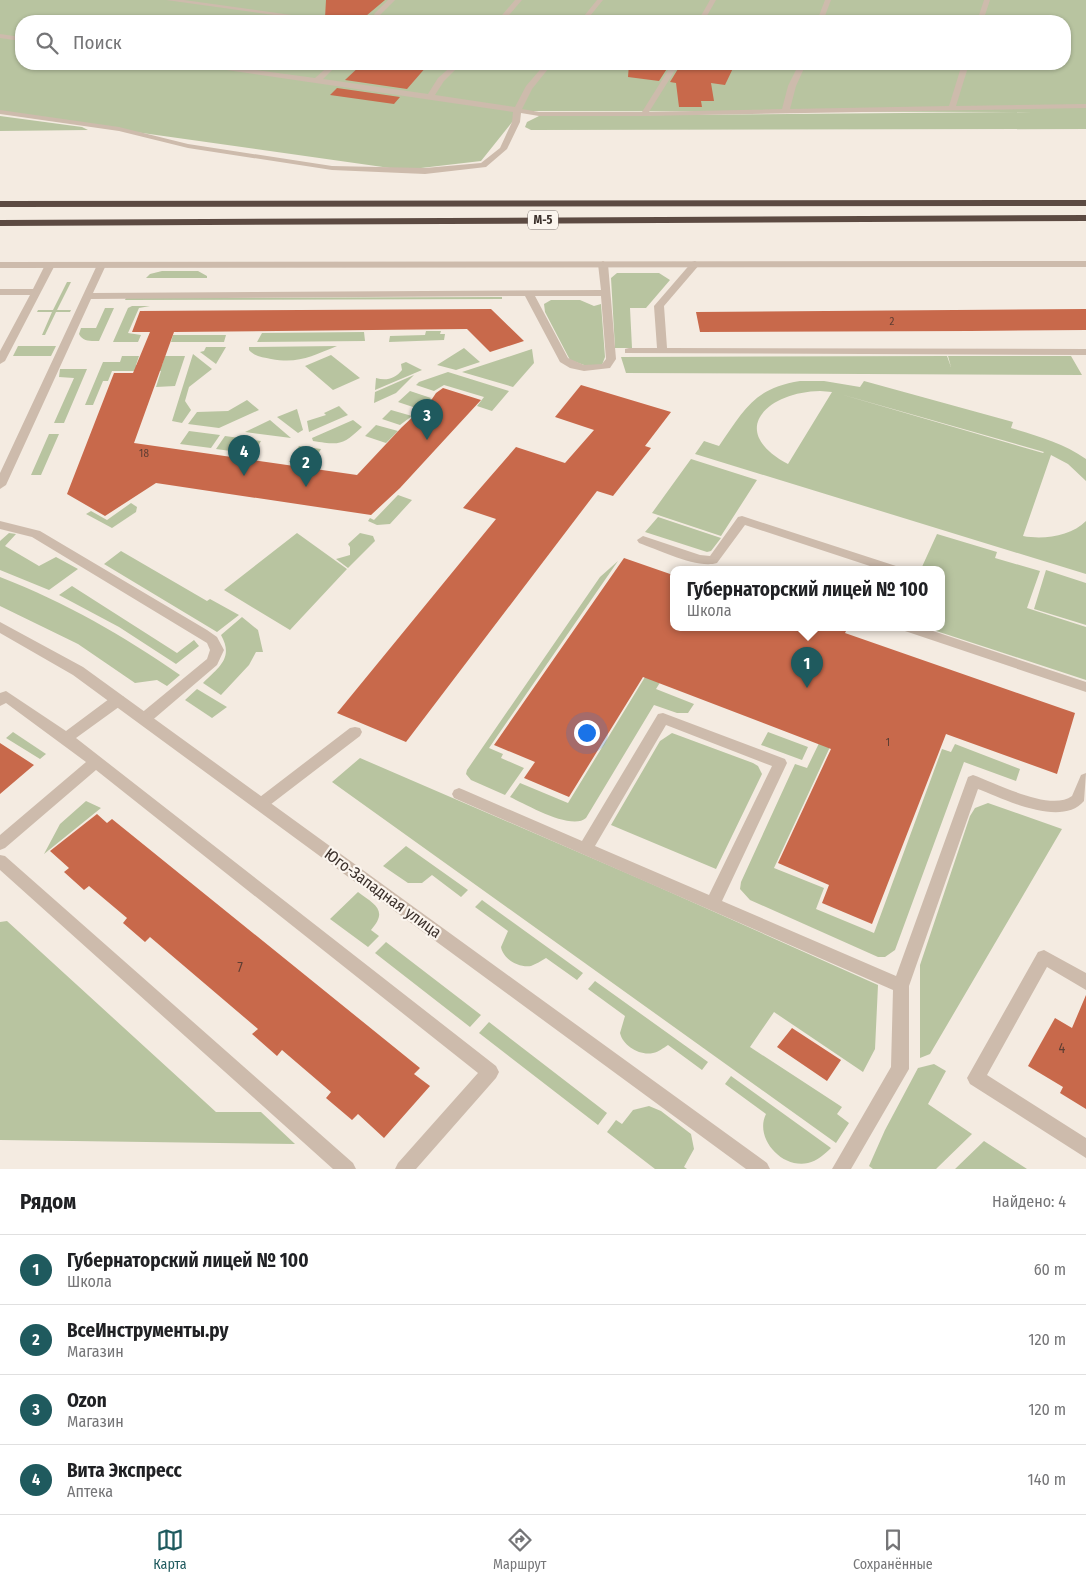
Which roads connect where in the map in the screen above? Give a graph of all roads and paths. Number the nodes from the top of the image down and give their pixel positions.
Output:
1 (169, 0) edge
2 (392, 0) edge
3 (519, 0) edge
4 (600, 0) edge
5 (713, 0) edge
6 (828, 0) edge
7 (987, 0) edge
8 (285, 15) edge
9 (377, 15) edge
10 (505, 15) edge
11 (588, 15) edge
12 (704, 15) edge
13 (822, 15) edge
14 (982, 15) edge
15 (0, 36) edge
16 (15, 37) edge
17 (238, 70) edge
18 (329, 70) edge
19 (452, 70) edge
20 (544, 70) edge
21 (671, 70) edge
22 (799, 70) edge
23 (964, 70) edge
24 (316, 82) junction
25 (430, 97) junction
26 (1086, 106) edge
27 (952, 108) junction
28 (517, 110) junction
29 (0, 112) edge
30 (785, 112) junction
31 (644, 114) junction
32 (1086, 203) edge
33 (0, 204) edge
34 (1086, 218) edge
35 (0, 223) edge
36 (603, 264) junction
37 (695, 264) junction
38 (1086, 264) edge
39 (0, 265) edge
40 (50, 265) junction
41 (101, 265) junction
42 (0, 292) edge
43 (36, 292) junction
44 (528, 293) junction
45 (606, 293) junction
46 (87, 296) junction
47 (629, 351) dead end
48 (662, 351) junction
49 (1086, 352) edge
50 (0, 361) edge
51 (0, 484) edge
52 (0, 525) edge
53 (643, 540) dead end
54 (883, 566) edge
55 (0, 627) edge
56 (918, 631) edge
57 (1086, 687) edge
58 (2, 696) edge
59 (118, 700) junction
60 (144, 719) junction
61 (355, 732) dead end
62 (66, 738) junction
63 (96, 762) junction
64 (1086, 779) edge
65 (459, 794) dead end
66 (261, 804) junction
67 (0, 844) edge
68 (586, 848) junction
69 (0, 861) edge
70 (713, 903) junction
71 (1086, 982) edge
72 (901, 986) junction
73 (1086, 1149) edge
74 (346, 1169) edge
75 (404, 1169) edge
76 (761, 1169) edge
77 (840, 1169) edge

1 - 8 street
2 - 9 street
3 - 10 street
4 - 11 street
5 - 12 street
6 - 13 street
7 - 14 street
15 - 16 street
17 - 24 street
18 - 24 street
19 - 25 street
20 - 28 street
21 - 31 street
22 - 30 street
23 - 27 street
24 - 25 street
25 - 28 street
26 - 27 street
27 - 30 street
28 - 29 street
28 - 31 street
30 - 31 street
32 - 33 highway, М-5
34 - 35 highway, М-5
36 - 37 street
36 - 41 street
36 - 45 street
37 - 38 street
37 - 48 street
39 - 40 street
40 - 41 street
40 - 43 street
41 - 46 street
42 - 43 street
43 - 50 street
44 - 45 street
44 - 45 street
44 - 46 street
46 - 51 street
47 - 48 street
48 - 49 street
52 - 60 street
53 - 54 street
55 - 59 street, Юго-Западная улица
56 - 57 street
58 - 62 street
59 - 60 street, Юго-Западная улица
59 - 62 street
60 - 66 street, Юго-Западная улица
61 - 66 street
62 - 63 street
63 - 67 street
63 - 75 street
64 - 72 street
65 - 68 street
66 - 76 street, Юго-Западная улица
68 - 70 street
68 - 70 street
69 - 74 street
70 - 72 street
71 - 73 street
72 - 77 street

